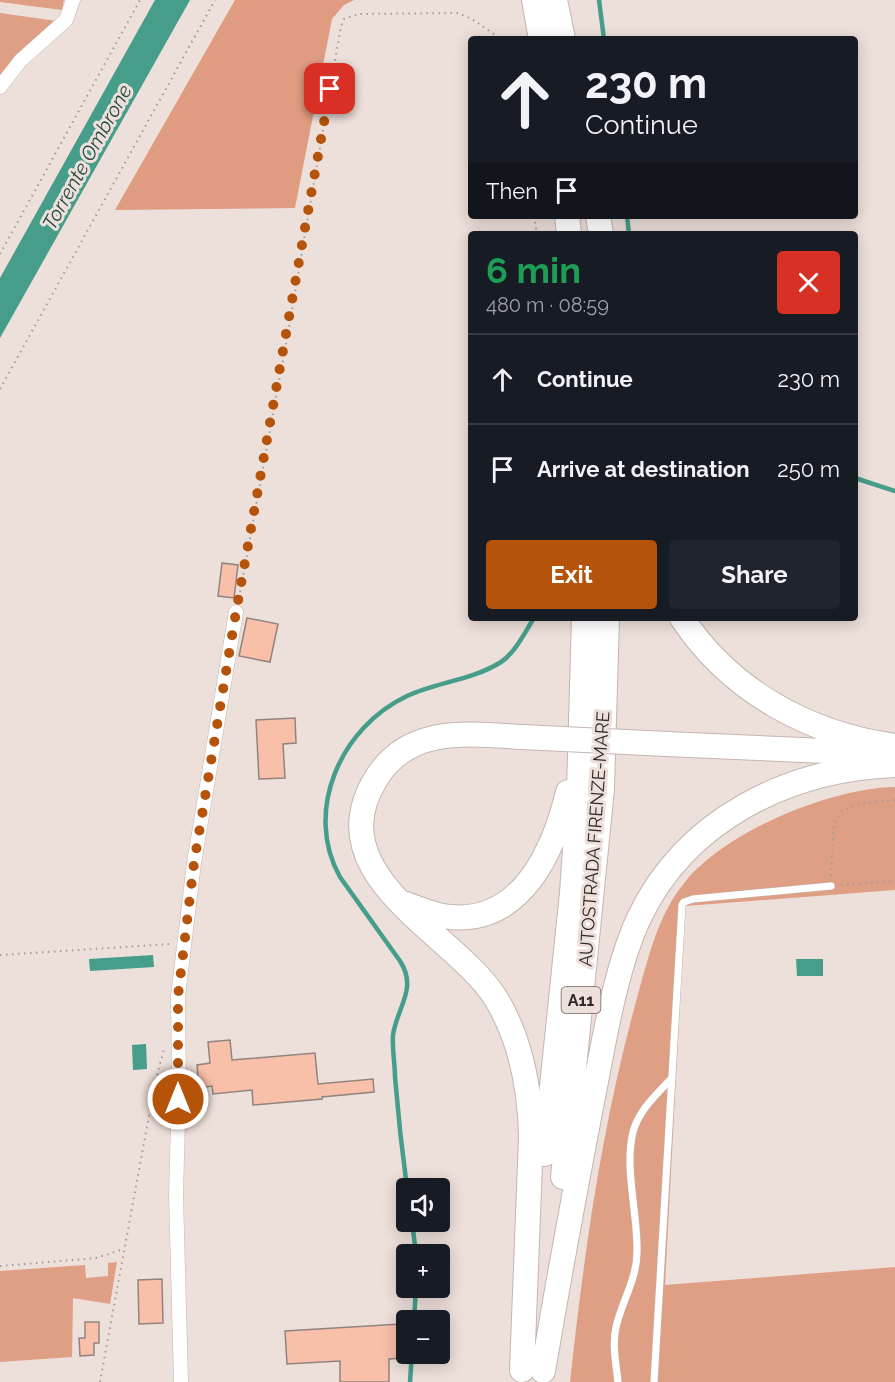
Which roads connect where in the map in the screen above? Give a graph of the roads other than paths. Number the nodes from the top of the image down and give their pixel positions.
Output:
1 (73, 0) edge
2 (534, 0) edge
3 (555, 0) edge
4 (540, 36) edge
5 (562, 36) edge
6 (0, 87) edge
7 (236, 612) road end
8 (584, 621) edge
9 (607, 621) edge
10 (684, 621) edge
11 (583, 689) junction
12 (895, 746) edge
13 (895, 755) edge
14 (895, 765) edge
15 (831, 886) road end
16 (398, 901) junction
17 (670, 1080) junction
18 (532, 1376) edge
19 (181, 1382) edge
20 (618, 1382) edge
21 (654, 1382) edge

1 - 6 street
2 - 4 highway
3 - 5 highway
7 - 19 street
8 - 11 highway, AUTOSTRADA FIRENZE-MARE / A11
9 - 18 highway, AUTOSTRADA FIRENZE-MARE / A11
10 - 12 highway
11 - 16 highway
11 - 18 highway, AUTOSTRADA FIRENZE-MARE / A11
13 - 16 highway, bridge
14 - 18 highway
15 - 17 lane
16 - 18 highway
17 - 20 lane
17 - 21 lane

